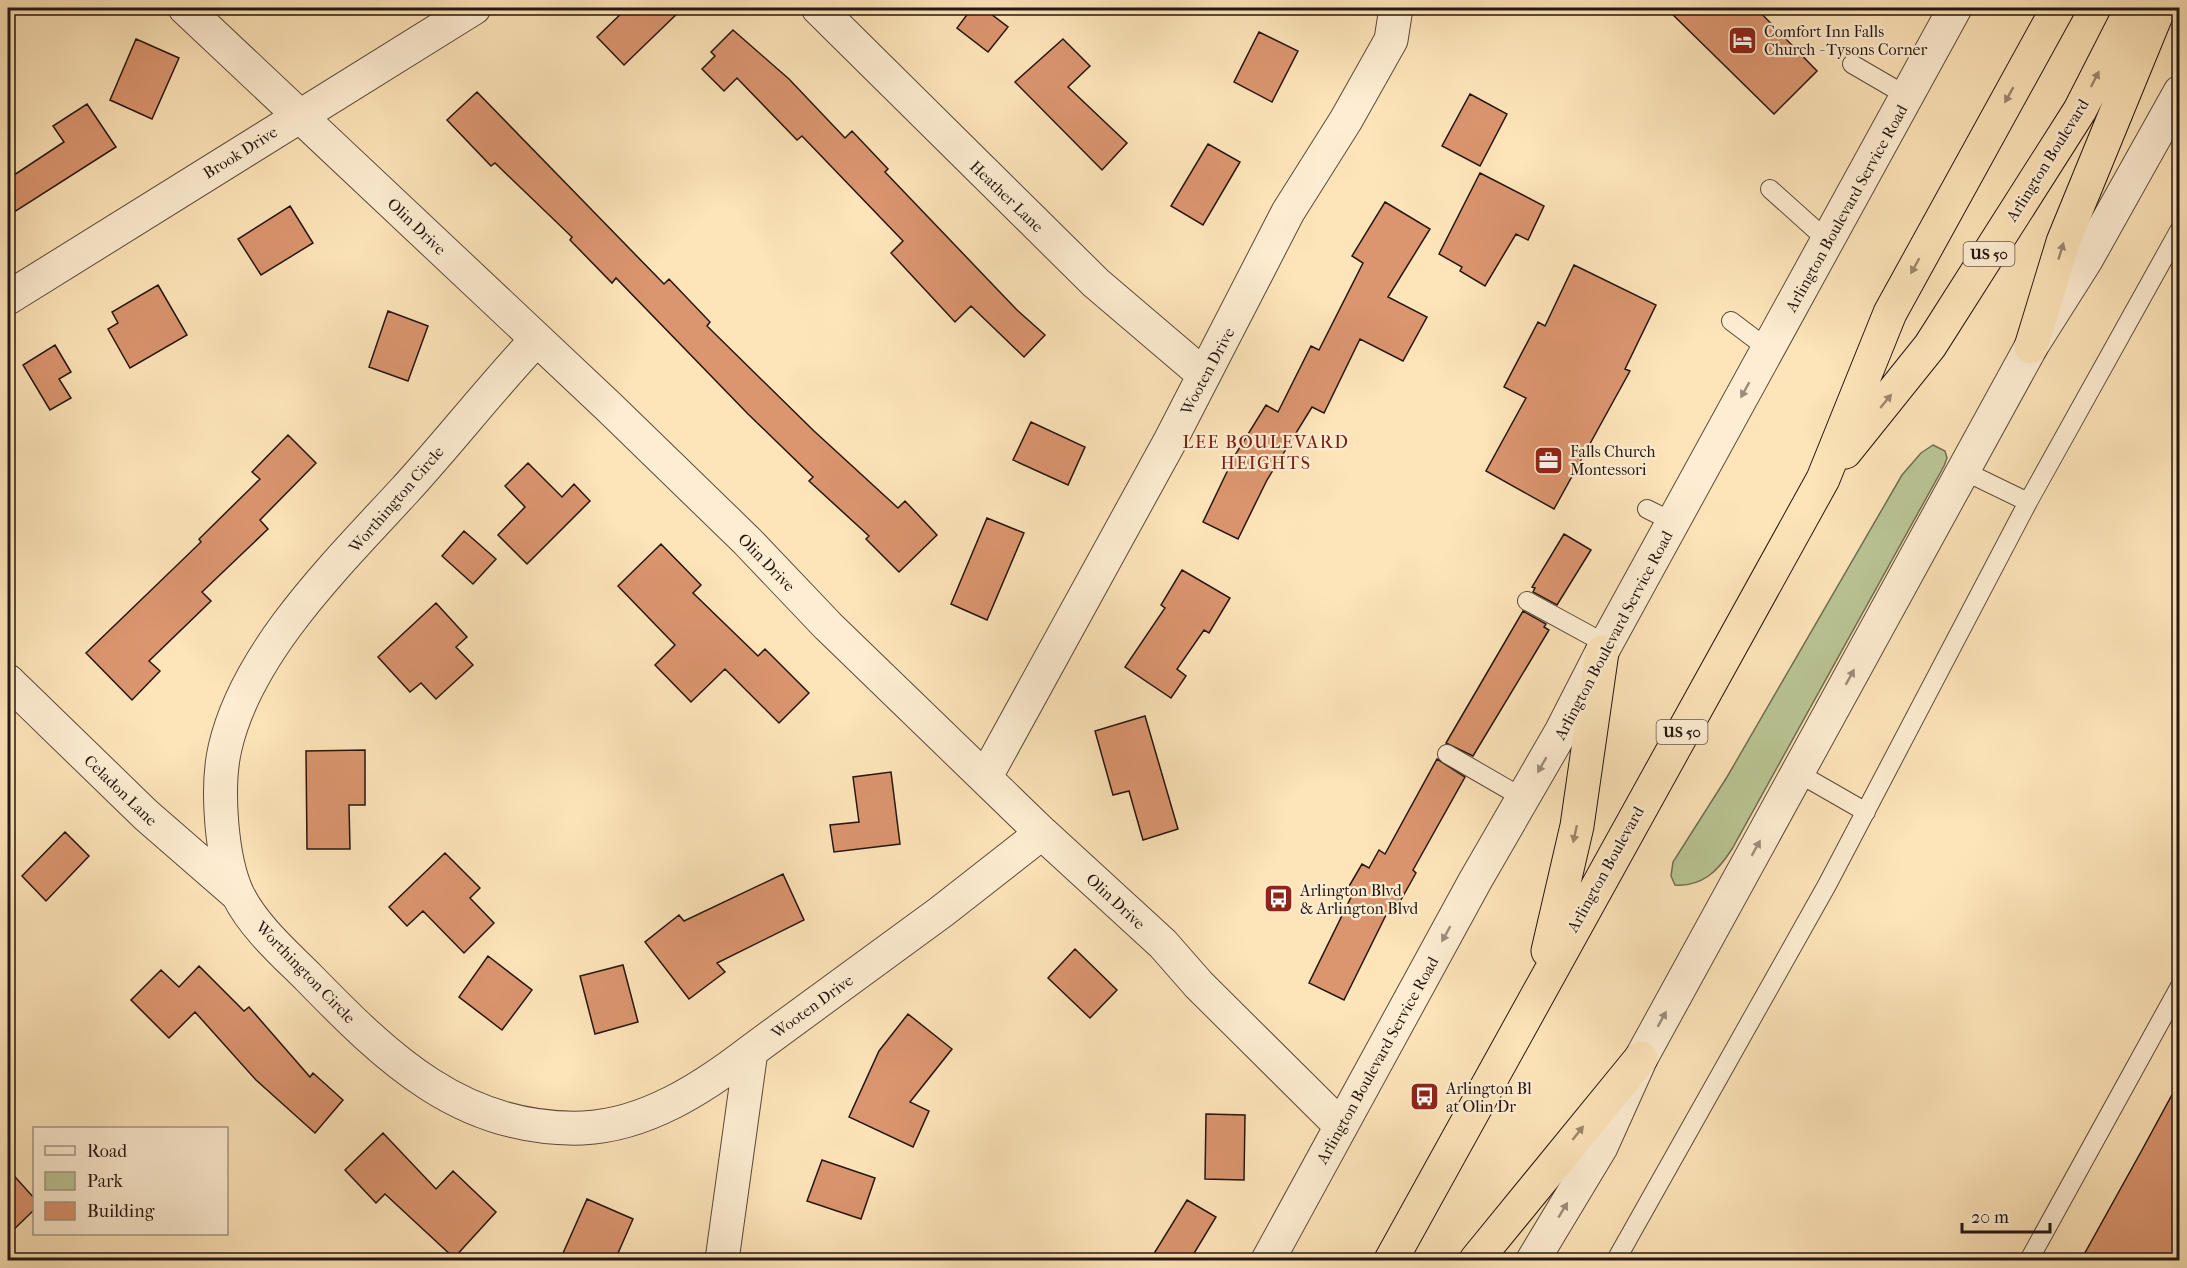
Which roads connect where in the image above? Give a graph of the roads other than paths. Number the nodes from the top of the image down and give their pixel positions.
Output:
1 (185, 8) edge
2 (474, 8) edge
3 (818, 8) edge
4 (1955, 8) edge
5 (2046, 8) edge
6 (2058, 8) edge
7 (2132, 8) edge
8 (2159, 8) edge
9 (1396, 18) edge
10 (2027, 63) junction
11 (1851, 64) dead end
12 (1907, 96) junction
13 (2175, 110) edge
14 (298, 115) junction
15 (1770, 189) dead end
16 (2180, 229) edge
17 (1828, 241) junction
18 (8, 298) edge
19 (1731, 321) dead end
20 (536, 340) junction
21 (2031, 347) junction
22 (1768, 349) junction
23 (1204, 375) junction
24 (1964, 471) junction
25 (1823, 478) junction
26 (2028, 502) junction
27 (1527, 601) dead end
28 (1604, 648) junction
29 (8, 681) edge
30 (1447, 754) dead end
31 (1798, 773) junction
32 (985, 778) junction
33 (1523, 798) junction
34 (1866, 812) junction
35 (1042, 833) junction
36 (238, 895) junction
37 (1541, 985) junction
38 (2180, 986) edge
39 (751, 1051) junction
40 (1641, 1058) junction
41 (1341, 1126) junction
42 (722, 1260) edge
43 (1268, 1260) edge
44 (1391, 1260) edge
45 (1476, 1260) edge
46 (1533, 1260) edge
47 (1616, 1260) edge
48 (2029, 1260) edge

1 - 14 street, Olin Drive
2 - 14 street, Brook Drive
3 - 23 street, Heather Lane
4 - 12 street, Arlington Boulevard Service Road
5 - 10 highway
6 - 10 highway, Arlington Boulevard / US 50
25 -> 7 highway, Arlington Boulevard / US 50
21 -> 8 highway
9 - 23 street, Wooten Drive
10 -> 25 highway, Arlington Boulevard / US 50
11 - 12 lane
12 - 17 street, Arlington Boulevard Service Road
13 - 21 street
14 - 18 street, Brook Drive
14 - 20 street, Olin Drive
15 - 17 lane
16 - 26 lane
17 - 22 street, Arlington Boulevard Service Road
19 - 22 lane
20 - 32 street, Olin Drive
20 - 36 street, Worthington Circle
21 - 24 street
22 -> 28 street, Arlington Boulevard Service Road
23 - 32 street, Wooten Drive
24 - 26 lane
31 -> 24 street
25 - 37 highway, Arlington Boulevard / US 50
26 - 34 lane
27 - 28 lane
28 -> 33 street, Arlington Boulevard Service Road
28 -> 37 highway
29 - 36 street, Celadon Lane
30 - 33 lane
31 - 34 lane
40 -> 31 street
32 - 35 street, Olin Drive
33 -> 41 street, Arlington Boulevard Service Road
34 - 47 lane
35 - 39 street, Wooten Drive
35 - 41 street, Olin Drive
36 - 39 street, Worthington Circle
37 - 44 highway, Arlington Boulevard / US 50
38 - 48 lane
39 - 42 street
45 -> 40 highway
46 -> 40 street
41 - 43 street, Arlington Boulevard Service Road

